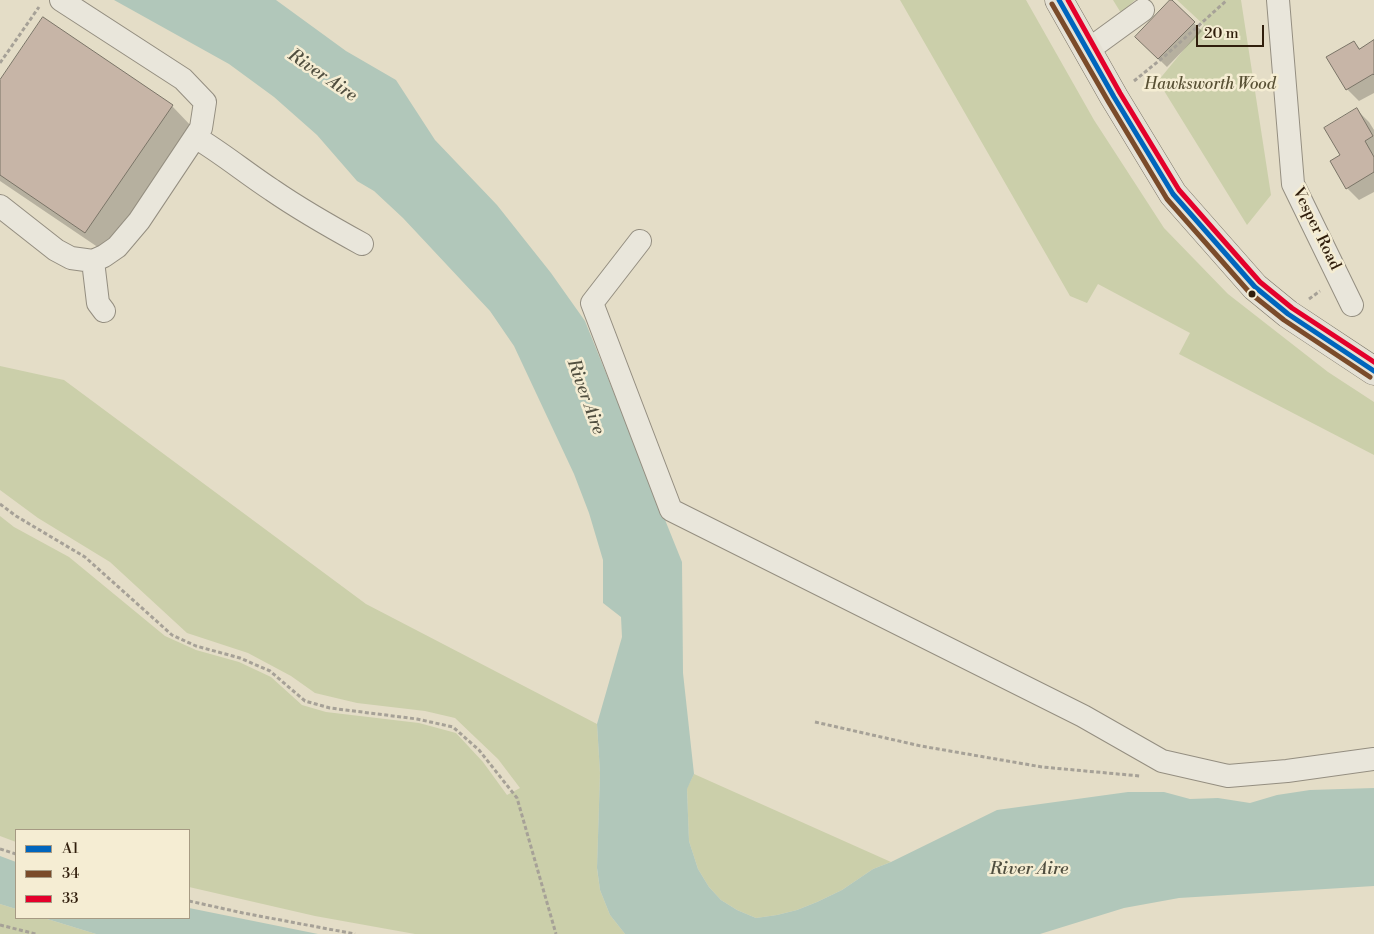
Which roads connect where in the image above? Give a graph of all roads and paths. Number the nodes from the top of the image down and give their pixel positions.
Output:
1 (44, 0) edge
2 (61, 0) edge
3 (1059, 0) edge
4 (1227, 0) edge
5 (1278, 0) edge
6 (1143, 10) dead end
7 (1088, 50) junction
8 (0, 63) edge
9 (1114, 97) junction
10 (195, 137) junction
11 (0, 206) edge
12 (640, 241) dead end
13 (362, 244) dead end
14 (93, 260) junction
15 (1339, 277) junction
16 (1352, 305) dead end
17 (104, 311) dead end
18 (1288, 314) junction
19 (1374, 371) edge
20 (0, 504) edge
21 (815, 722) dead end
22 (1374, 759) edge
23 (1144, 776) dead end
24 (0, 848) edge
25 (15, 854) edge
26 (190, 901) edge
27 (0, 925) edge
28 (36, 934) edge
29 (355, 934) edge
30 (556, 934) edge

1 - 8 path
2 - 10 street
3 - 7 main road
4 - 9 path
5 - 15 street, Vesper Road
6 - 7 street
7 - 9 main road
9 - 18 main road
10 - 13 street
10 - 14 street
11 - 14 street
12 - 22 street
14 - 17 street
15 - 16 street, Vesper Road
15 - 18 path
18 - 19 main road
20 - 30 path
21 - 23 path
24 - 25 path
26 - 29 path
27 - 28 path

